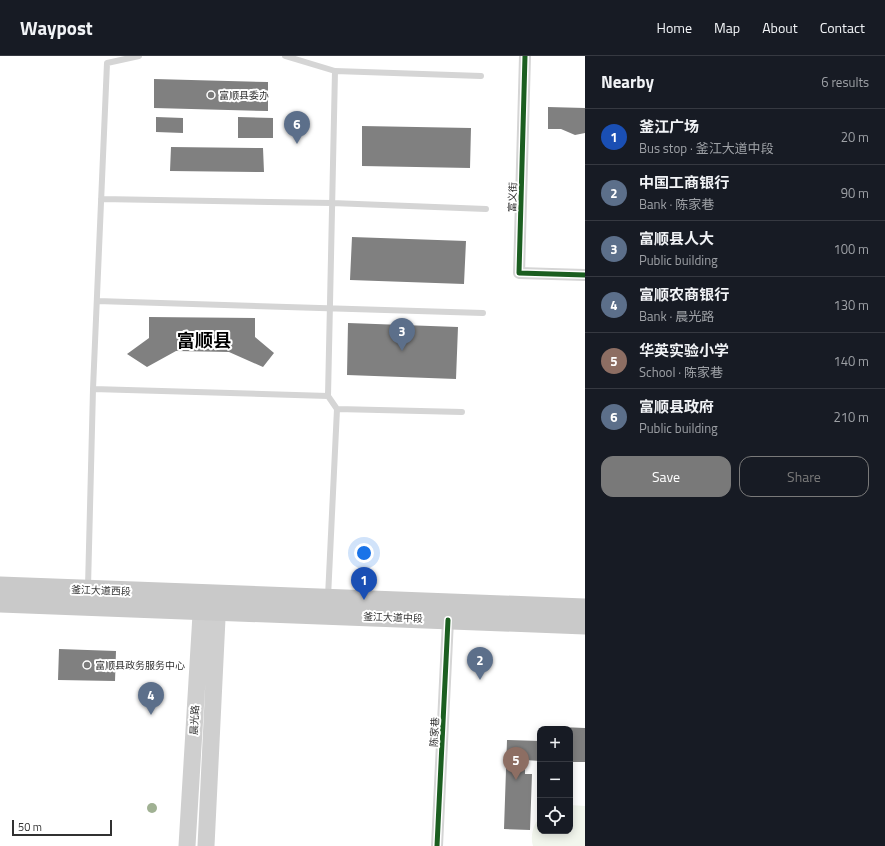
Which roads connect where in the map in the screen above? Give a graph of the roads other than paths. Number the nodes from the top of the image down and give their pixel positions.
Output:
1 (138, 56) edge
2 (285, 56) edge
3 (525, 56) edge
4 (335, 71) junction
5 (482, 76) dead end
6 (101, 199) junction
7 (332, 203) junction
8 (486, 209) dead end
9 (585, 275) edge
10 (97, 301) junction
11 (330, 307) junction
12 (483, 313) dead end
13 (93, 390) junction
14 (328, 396) junction
15 (337, 409) junction
16 (462, 412) dead end
17 (0, 586) edge
18 (88, 589) junction
19 (328, 598) junction
20 (0, 602) edge
21 (210, 602) junction
22 (585, 608) edge
23 (448, 620) junction
24 (585, 625) edge
25 (187, 846) edge
26 (206, 846) edge
27 (437, 846) edge

1 - 6 lane
2 - 4 lane
3 - 9 street, 富义街
4 - 5 lane
4 - 7 lane
6 - 7 lane
6 - 10 lane
7 - 8 lane
7 - 11 lane
10 - 11 lane
10 - 13 lane
11 - 12 lane
11 - 14 lane
13 - 14 lane
13 - 18 lane
14 - 15 lane
15 - 16 lane
15 - 19 lane
17 - 18 main road, 釜江大道西段
18 - 21 main road, 釜江大道西段
19 - 21 main road, 釜江大道中段
19 - 22 main road, 釜江大道中段
20 - 21 main road, 釜江大道西段
21 - 23 main road, 釜江大道中段
21 - 25 main road, 晨光路
21 - 26 main road, 晨光路
23 - 24 main road, 釜江大道中段
23 - 27 street, 陈家巷

